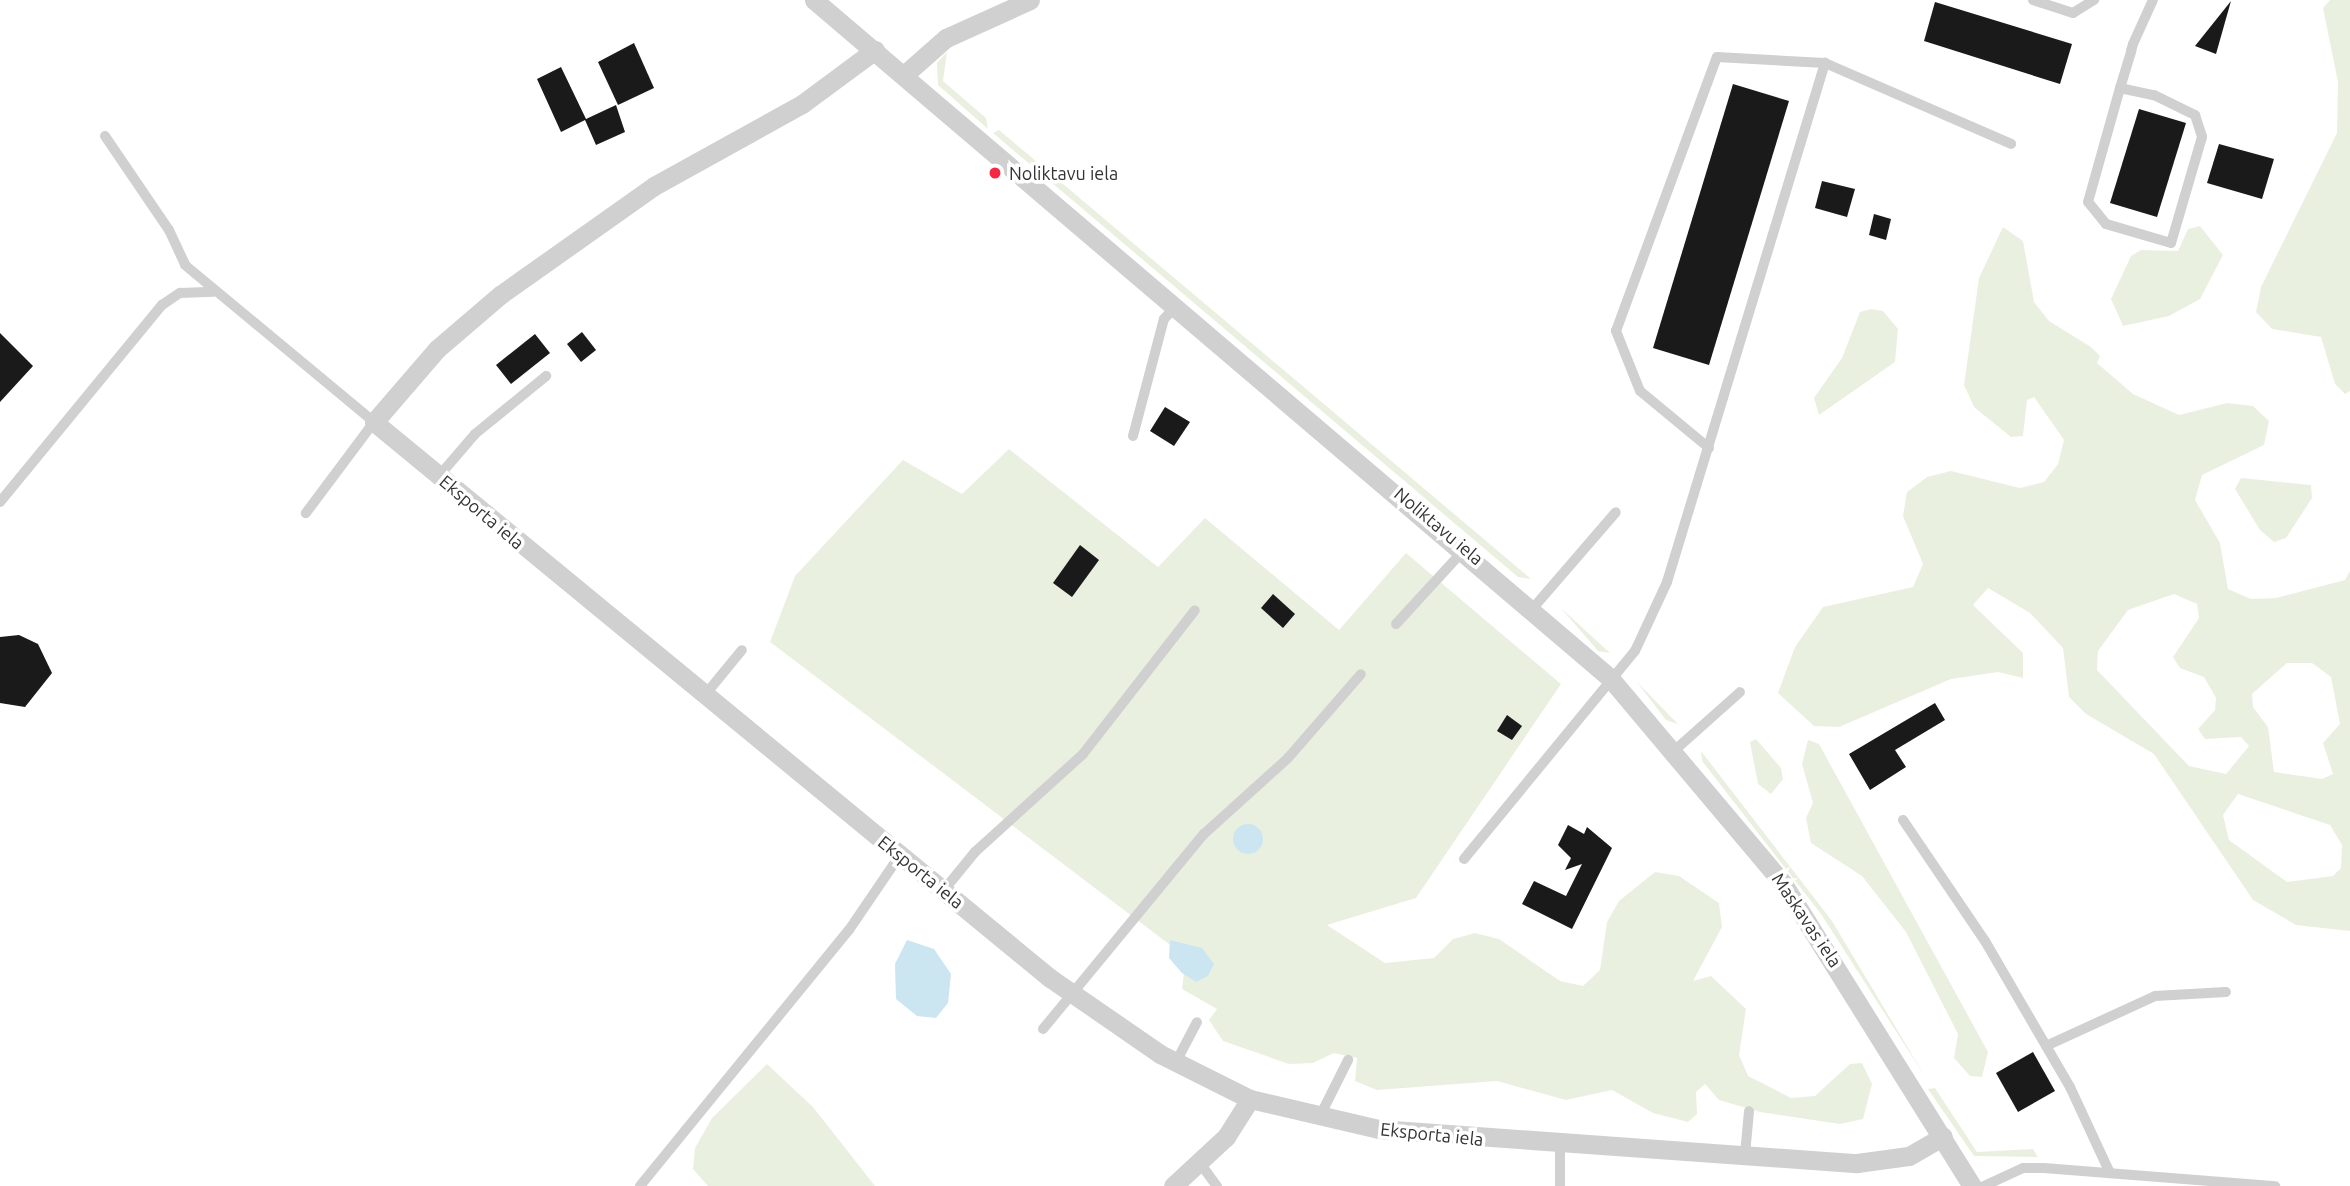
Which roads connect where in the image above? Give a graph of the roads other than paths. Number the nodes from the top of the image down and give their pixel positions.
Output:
1 (814, 0) edge
2 (1030, 0) edge
3 (2033, 0) edge
4 (2094, 0) edge
5 (2153, 0) edge
6 (875, 50) junction
7 (1825, 63) junction
8 (904, 75) junction
9 (2120, 88) junction
10 (105, 136) dead end
11 (2011, 144) dead end
12 (213, 292) junction
13 (1177, 305) junction
14 (546, 376) dead end
15 (374, 422) junction
16 (1133, 436) dead end
17 (1709, 448) junction
18 (439, 476) junction
19 (0, 502) edge
20 (1616, 512) dead end
21 (306, 513) dead end
22 (1465, 548) junction
23 (1534, 607) junction
24 (1195, 610) dead end
25 (1396, 624) dead end
26 (742, 650) dead end
27 (1361, 674) dead end
28 (1610, 678) junction
29 (1740, 692) dead end
30 (705, 695) junction
31 (1675, 750) junction
32 (1903, 820) dead end
33 (900, 855) junction
34 (1464, 859) dead end
35 (944, 890) junction
36 (2226, 992) dead end
37 (1072, 994) junction
38 (1197, 1022) dead end
39 (1043, 1029) dead end
40 (2046, 1045) junction
41 (1348, 1060) dead end
42 (1176, 1062) junction
43 (1250, 1099) junction
44 (1749, 1111) dead end
45 (1318, 1120) junction
46 (1943, 1136) junction
47 (1560, 1146) junction
48 (1745, 1156) junction
49 (2110, 1173) junction
50 (1209, 1178) edge
51 (640, 1186) edge
52 (1173, 1186) edge
53 (1560, 1186) edge
54 (1972, 1186) edge
55 (1984, 1186) edge
56 (2275, 1186) edge

1 - 6 street, Noliktavu iela
2 - 8 street
3 - 4 lane
5 - 9 lane
6 - 8 street, Noliktavu iela
6 - 15 street
7 - 11 lane
7 - 17 lane
7 - 17 lane
8 - 13 street, Noliktavu iela
9 - 9 lane
10 - 12 lane, Eksporta iela
12 - 15 lane, Eksporta iela
12 - 19 lane
13 - 16 lane
13 - 22 street, Noliktavu iela
14 - 18 lane
15 - 18 street, Eksporta iela
15 - 21 lane
17 - 28 lane
18 - 30 street, Eksporta iela
20 - 23 lane
22 - 23 street, Noliktavu iela
22 - 25 lane
23 - 28 street, Noliktavu iela
24 - 35 lane
26 - 30 lane
27 - 37 lane
28 - 31 street, Maskavas iela
28 - 34 lane
29 - 31 lane
30 - 33 street, Eksporta iela
31 - 46 street, Maskavas iela
32 - 40 lane
33 - 35 street, Eksporta iela
33 - 51 lane
35 - 37 street, Eksporta iela
36 - 40 lane
37 - 39 lane
37 - 42 street, Eksporta iela
38 - 42 lane
40 - 49 lane
41 - 45 lane
42 - 43 street, Eksporta iela
43 - 45 street, Eksporta iela
43 - 50 street
44 - 48 lane
45 - 47 street, Eksporta iela
46 - 48 street, Eksporta iela
46 - 54 street, Maskavas iela
47 - 48 street, Eksporta iela
47 - 53 lane
49 - 55 lane
49 - 56 lane
50 - 52 street

